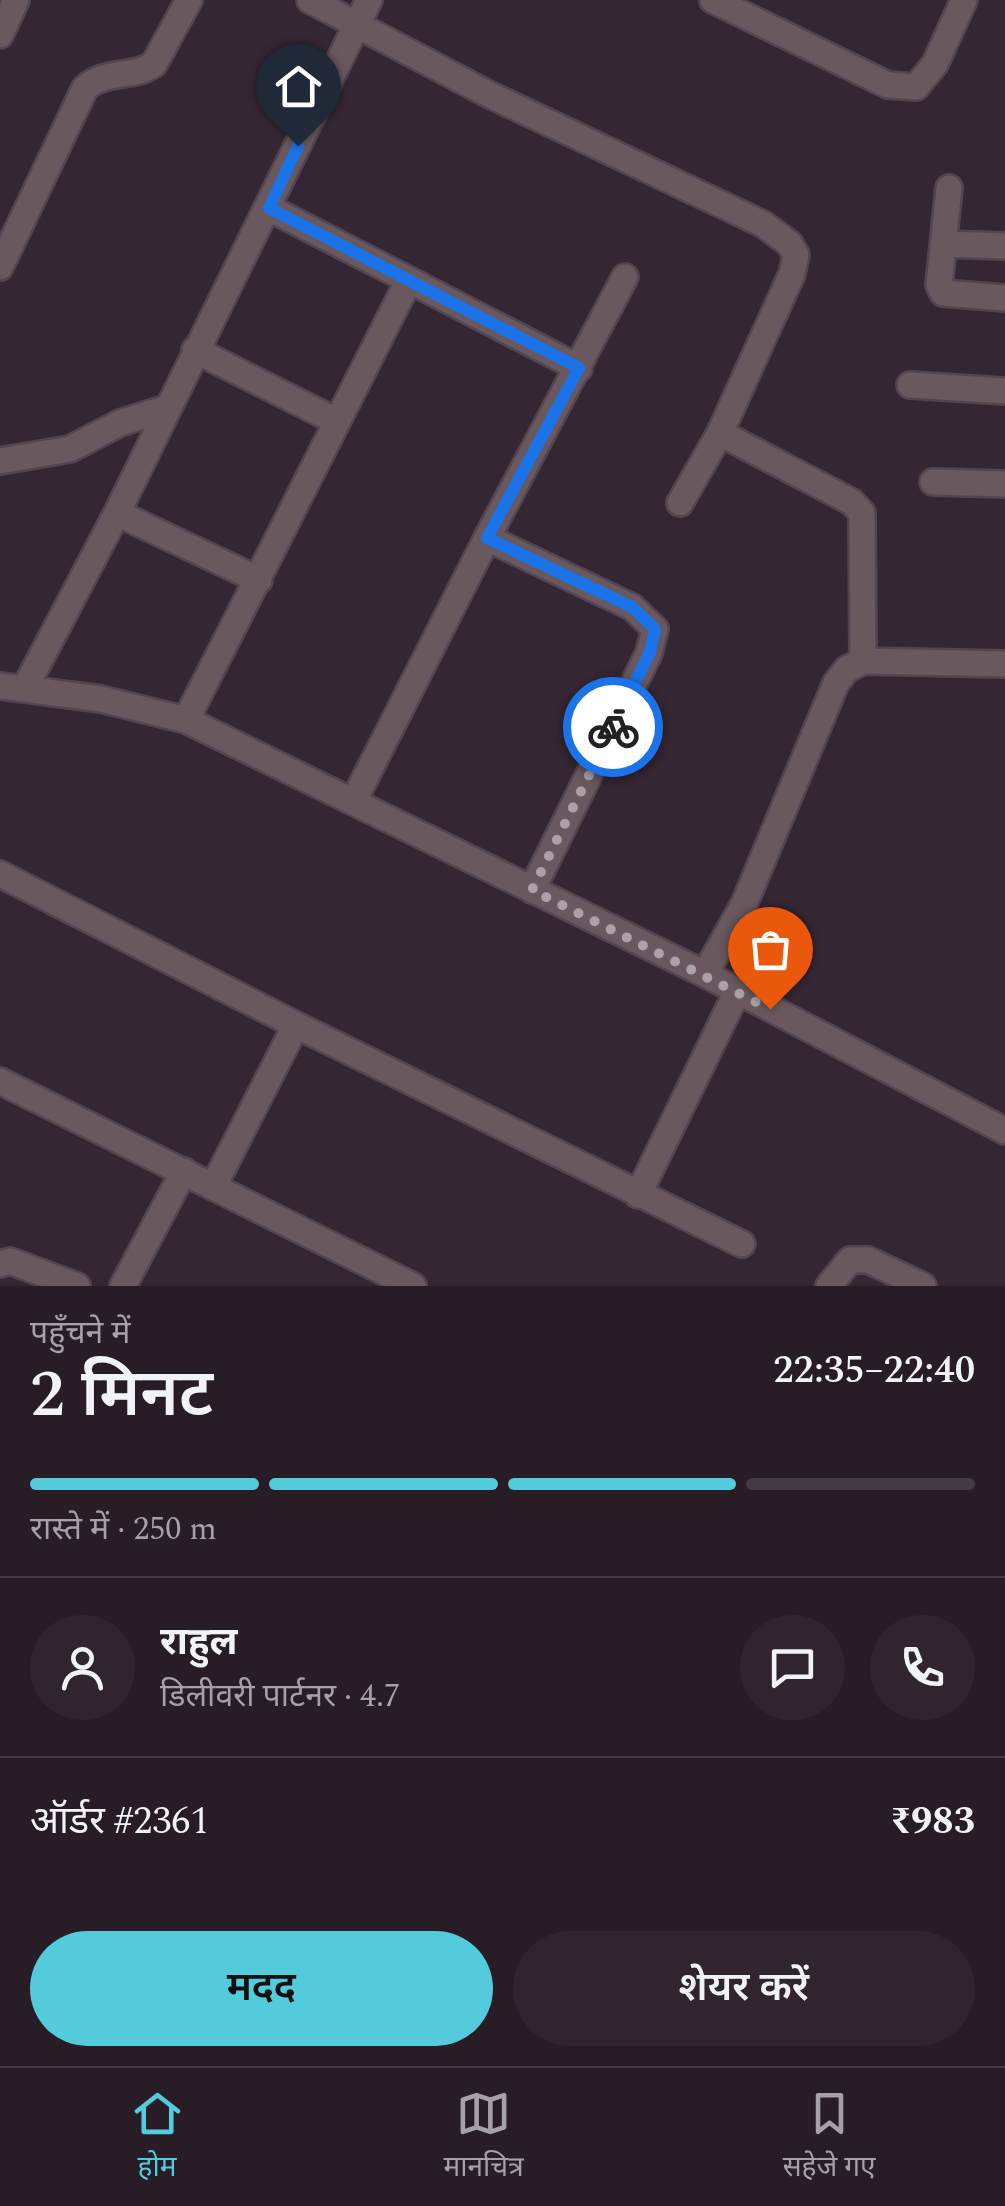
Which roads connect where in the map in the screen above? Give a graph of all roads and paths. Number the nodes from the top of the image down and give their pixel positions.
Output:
1 (16, 0) edge
2 (189, 0) edge
3 (310, 0) edge
4 (713, 0) edge
5 (964, 0) edge
6 (363, 12) edge
7 (0, 35) edge
8 (949, 188) dead end
9 (269, 208) junction
10 (945, 244) junction
11 (1005, 246) edge
12 (0, 267) edge
13 (625, 277) dead end
14 (409, 280) junction
15 (1005, 298) edge
16 (195, 350) junction
17 (579, 368) junction
18 (910, 385) dead end
19 (1005, 392) edge
20 (167, 408) junction
21 (336, 420) junction
22 (720, 433) junction
23 (0, 461) edge
24 (933, 482) dead end
25 (1005, 484) edge
26 (680, 502) dead end
27 (117, 513) junction
28 (487, 538) junction
29 (260, 580) junction
30 (863, 661) junction
31 (1005, 664) edge
32 (12, 687) edge
33 (186, 720) junction
34 (354, 800) junction
35 (0, 874) edge
36 (532, 890) junction
37 (704, 974) junction
38 (736, 992) junction
39 (296, 1026) junction
40 (0, 1080) edge
41 (1005, 1131) edge
42 (184, 1171) junction
43 (213, 1188) junction
44 (638, 1195) junction
45 (742, 1244) dead end
46 (0, 1264) edge
47 (78, 1286) edge
48 (123, 1286) edge
49 (412, 1286) edge
50 (829, 1286) edge
51 (924, 1286) edge

1 - 7 street
2 - 12 street
3 - 6 street
4 - 5 street
6 - 9 street
6 - 22 street
8 - 10 street
9 - 14 street
9 - 16 street
10 - 11 street
10 - 15 street
13 - 17 street
14 - 17 street
14 - 21 street
16 - 20 street
16 - 21 street
17 - 28 street
18 - 19 street
20 - 23 street
20 - 27 street
21 - 29 street
22 - 26 street
22 - 30 street
24 - 25 street
27 - 29 street
27 - 32 street
28 - 34 street
28 - 36 street
29 - 33 street
30 - 31 street
30 - 37 street
32 - 33 street
33 - 34 street
34 - 36 street
35 - 39 street
36 - 37 street
37 - 38 street
38 - 41 street
38 - 44 street
39 - 43 street
39 - 44 street
40 - 42 street
42 - 43 street
42 - 48 street
43 - 49 street
44 - 45 street
46 - 47 street
50 - 51 street

